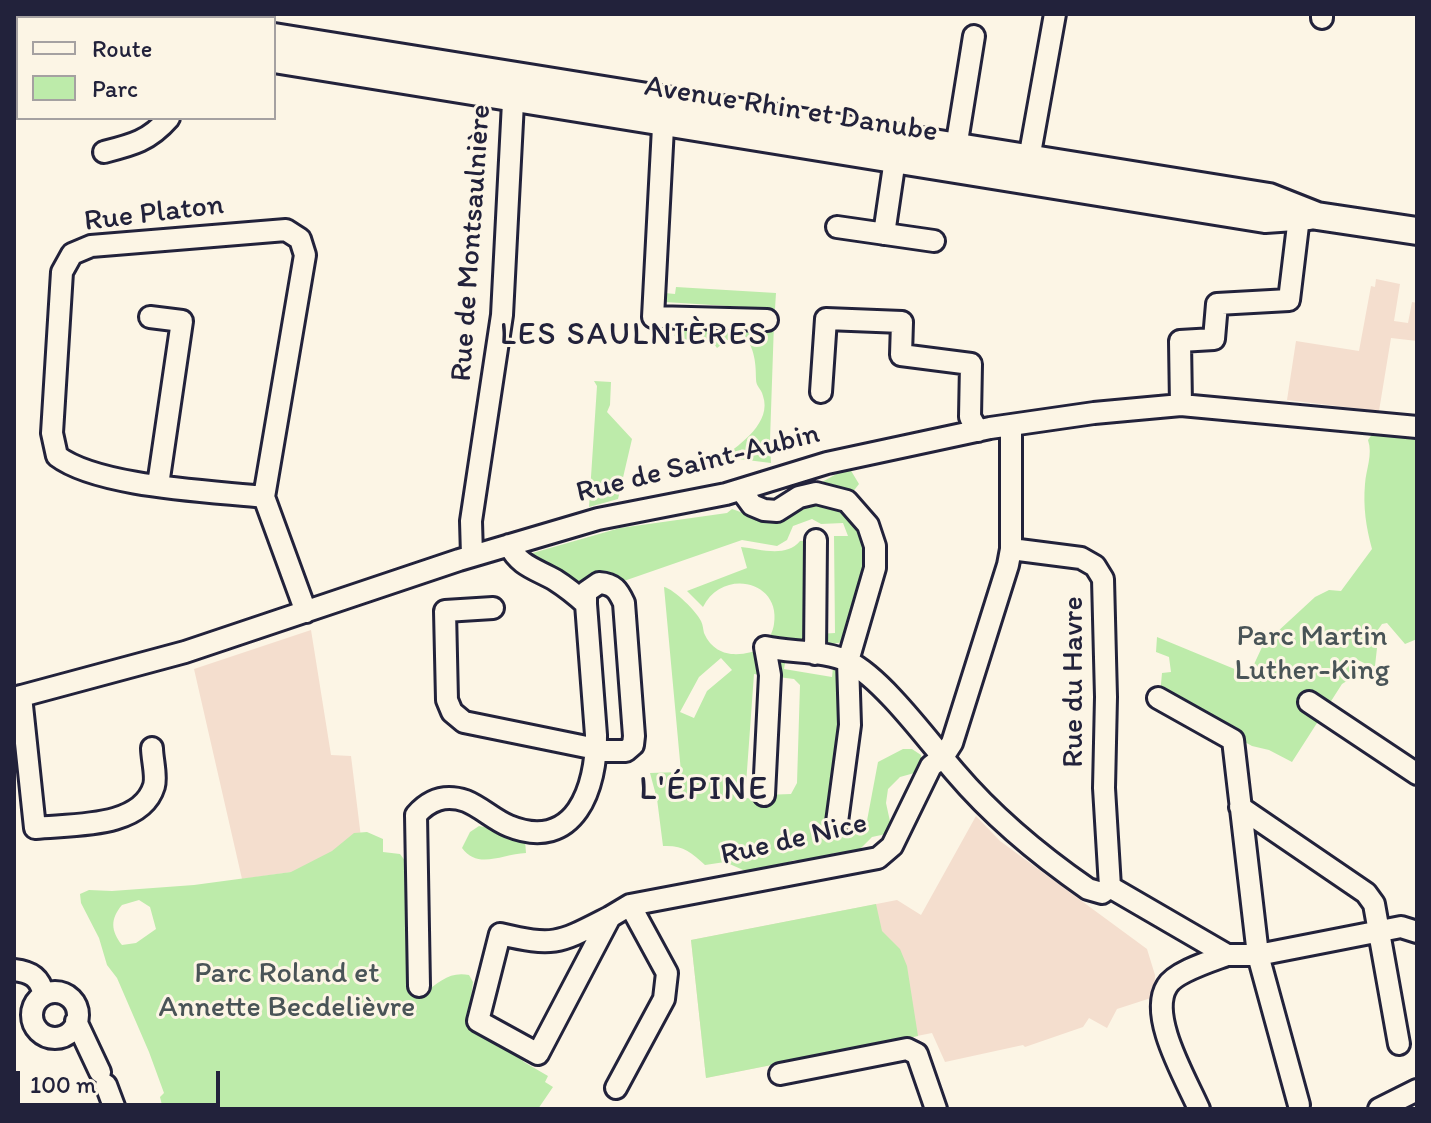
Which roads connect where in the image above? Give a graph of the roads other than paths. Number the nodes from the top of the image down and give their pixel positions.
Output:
1 (1055, 14) edge
2 (974, 36) dead end
3 (276, 37) edge
4 (276, 59) edge
5 (513, 86) junction
6 (664, 111) junction
7 (167, 120) edge
8 (956, 148) junction
9 (104, 152) dead end
10 (895, 159) junction
11 (1029, 159) junction
12 (1308, 216) junction
13 (837, 227) dead end
14 (1417, 231) edge
15 (884, 234) junction
16 (934, 241) dead end
17 (150, 317) dead end
18 (767, 320) dead end
19 (821, 392) dead end
20 (1181, 405) junction
21 (1011, 426) junction
22 (1417, 427) edge
23 (978, 431) junction
24 (158, 485) junction
25 (741, 490) junction
26 (264, 497) junction
27 (816, 540) dead end
28 (509, 545) junction
29 (1011, 549) junction
30 (472, 556) junction
31 (586, 604) junction
32 (493, 608) dead end
33 (306, 612) junction
34 (815, 654) junction
35 (848, 661) junction
36 (17, 697) edge
37 (1158, 698) dead end
38 (1309, 702) dead end
39 (152, 748) dead end
40 (596, 749) junction
41 (943, 757) junction
42 (1417, 774) edge
43 (764, 795) dead end
44 (1240, 807) junction
45 (837, 822) dead end
46 (1110, 887) junction
47 (630, 905) junction
48 (610, 917) junction
49 (1379, 931) junction
50 (1417, 932) edge
51 (1227, 955) junction
52 (1258, 955) junction
53 (14, 970) edge
54 (419, 986) dead end
55 (44, 995) junction
56 (76, 1021) junction
57 (1399, 1044) dead end
58 (780, 1074) dead end
59 (616, 1088) dead end
60 (1417, 1090) edge
61 (1299, 1105) dead end
62 (115, 1109) edge
63 (936, 1109) edge
64 (1199, 1109) edge
65 (1379, 1109) edge

1 - 11 street
2 - 8 street
3 - 5 main road, Avenue Rhin et Danube
4 - 5 main road, Avenue Rhin et Danube
5 - 6 main road, Avenue Rhin et Danube
5 - 30 street, Rue de Montsaulnière
6 - 8 main road, Avenue Rhin et Danube
6 - 10 main road, Avenue Rhin et Danube
6 - 18 street
7 - 9 street
8 - 11 main road, Avenue Rhin et Danube
10 - 12 main road, Avenue Rhin et Danube
10 - 15 street
11 - 12 main road, Avenue Rhin et Danube
12 - 14 main road
12 - 20 street
13 - 15 street
15 - 16 street
17 - 24 street
19 - 23 street
20 - 21 street, Rue de Saint-Aubin
20 - 22 street, Rue de Saint-Aubin
21 - 23 street, Rue de Saint-Aubin
21 - 29 street, Rue de Nice
23 - 25 street, Rue de Saint-Aubin
24 - 26 street, Rue Platon
24 - 26 street, Rue Platon
25 - 28 street, Rue de Saint-Aubin
25 - 35 street
26 - 33 street, Rue Platon
27 - 34 street
28 - 30 street, Rue de Saint-Aubin
28 - 31 street
29 - 41 street, Rue de Nice
29 - 46 street, Rue du Havre
30 - 33 street, Rue de Saint-Aubin
31 - 40 street
31 - 40 street
32 - 40 street
33 - 36 street, Rue de Saint-Aubin
34 - 35 street
34 - 43 street
35 - 41 street
35 - 45 street
36 - 39 street
37 - 44 street
38 - 42 street
40 - 54 street
41 - 46 street
41 - 47 street, Rue de Nice
44 - 49 street
44 - 52 street
46 - 51 street
47 - 48 street, Rue de Nice
47 - 59 street
48 - 48 street, Rue de Nice
49 - 50 street
49 - 52 street
49 - 57 street
51 - 52 street
51 - 64 street
52 - 61 street
53 - 55 street
55 - 56 street
55 - 56 street
56 - 62 street
58 - 63 street
60 - 65 street

